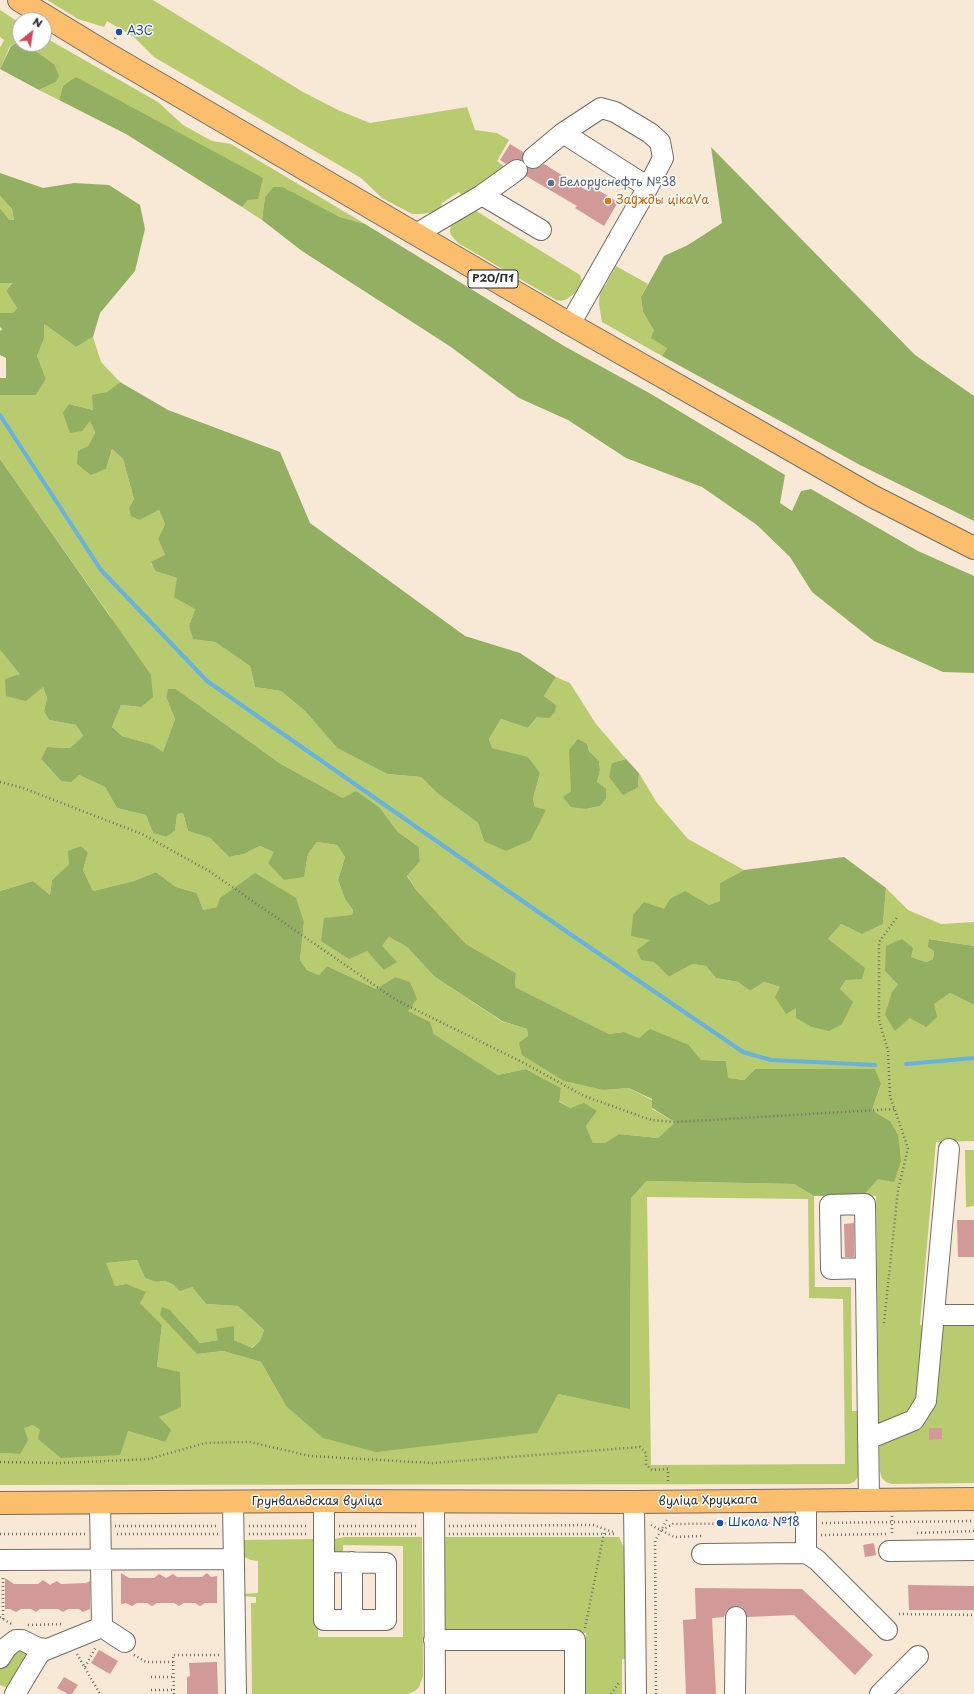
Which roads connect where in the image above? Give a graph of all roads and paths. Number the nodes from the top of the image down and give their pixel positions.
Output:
1 (19, 0) edge
2 (563, 133) junction
3 (533, 158) dead end
4 (517, 170) dead end
5 (648, 187) junction
6 (482, 195) junction
7 (541, 230) dead end
8 (416, 234) junction
9 (570, 324) junction
10 (974, 548) edge
11 (0, 782) edge
12 (898, 916) dead end
13 (894, 1109) junction
14 (949, 1148) dead end
15 (866, 1268) dead end
16 (934, 1315) junction
17 (974, 1315) edge
18 (884, 1324) dead end
19 (868, 1439) junction
20 (0, 1462) edge
21 (668, 1484) dead end
22 (974, 1498) edge
23 (806, 1500) junction
24 (869, 1500) junction
25 (324, 1501) junction
26 (233, 1502) junction
27 (434, 1502) junction
28 (634, 1502) junction
29 (0, 1503) edge
30 (100, 1503) junction
31 (669, 1518) dead end
32 (234, 1526) junction
33 (324, 1526) junction
34 (434, 1526) junction
35 (604, 1533) dead end
36 (101, 1534) junction
37 (616, 1534) dead end
38 (974, 1550) edge
39 (889, 1551) dead end
40 (806, 1553) junction
41 (702, 1554) dead end
42 (234, 1558) junction
43 (101, 1559) junction
44 (324, 1562) junction
45 (352, 1562) junction
46 (1, 1567) edge
47 (974, 1615) edge
48 (736, 1617) dead end
49 (1, 1618) edge
50 (352, 1620) junction
51 (893, 1622) joint
52 (102, 1627) junction
53 (25, 1630) junction
54 (67, 1632) junction
55 (584, 1635) dead end
56 (434, 1640) junction
57 (128, 1648) joint
58 (48, 1649) junction
59 (235, 1655) junction
60 (918, 1656) dead end
61 (0, 1658) edge
62 (173, 1662) junction
63 (34, 1663) junction
64 (150, 1677) dead end
65 (173, 1677) junction
66 (151, 1690) dead end
67 (174, 1690) junction
68 (0, 1691) edge
69 (6, 1694) edge
70 (15, 1694) edge
71 (100, 1694) edge
72 (174, 1694) edge
73 (236, 1694) edge
74 (434, 1694) edge
75 (575, 1694) edge
76 (636, 1694) edge
77 (656, 1694) edge
78 (735, 1694) edge
79 (880, 1694) edge

1 - 8 main road, Р20/П1
2 - 3 street
2 - 5 street
2 - 5 street
4 - 6 street
5 - 9 street
6 - 7 street
6 - 8 street
8 - 9 main road, Р20/П1
9 - 10 main road, Р20/П1
11 - 13 path
12 - 13 path
13 - 18 path
14 - 16 street
15 - 19 street
16 - 17 street
16 - 19 street
19 - 24 street
20 - 21 path
22 - 24 main road, вуліца Хруцкага
23 - 24 main road, вуліца Хруцкага
23 - 28 main road, вуліца Хруцкага
23 - 40 street
25 - 26 main road, Грунвальдская вуліца
25 - 27 main road, Грунвальдская вуліца
25 - 33 street
26 - 30 main road, Грунвальдская вуліца
26 - 32 street
27 - 28 main road, Грунвальдская вуліца
27 - 34 street
28 - 76 street
29 - 30 main road, Грунвальдская вуліца
30 - 36 street
31 - 77 path
32 - 33 path
32 - 36 path
32 - 42 street
33 - 34 path
33 - 44 street
34 - 37 path
34 - 56 street
35 - 55 path
36 - 43 street
38 - 39 street
40 - 41 street
40 - 51 street
42 - 43 street
42 - 59 street
43 - 46 street
43 - 52 street
44 - 45 street
44 - 50 street
45 - 50 street
45 - 50 street
46 - 49 path
47 - 51 path
48 - 78 street
49 - 53 path
52 - 54 street
52 - 57 street
53 - 54 path
53 - 58 street
53 - 61 street
53 - 63 street
54 - 58 street
54 - 71 path
56 - 74 street
56 - 75 street
57 - 62 path
58 - 63 street
59 - 62 path
59 - 73 street
60 - 79 street
62 - 65 path
63 - 70 street
64 - 65 path
65 - 67 path
66 - 67 path
67 - 72 path
68 - 69 street

